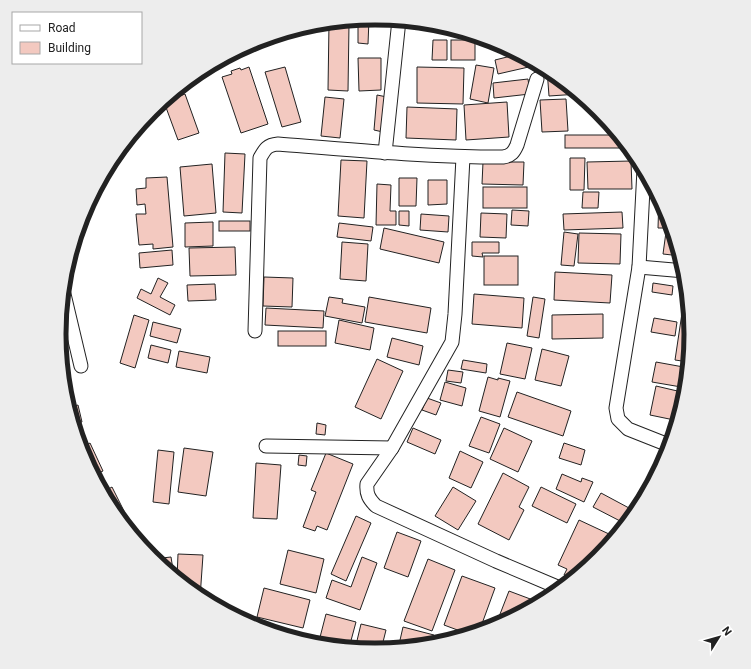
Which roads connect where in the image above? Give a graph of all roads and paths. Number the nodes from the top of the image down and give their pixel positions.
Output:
1 (398, 26) edge
2 (537, 79) dead end
3 (385, 153) junction
4 (463, 157) junction
5 (643, 179) edge
6 (639, 267) junction
7 (678, 270) edge
8 (68, 309) edge
9 (255, 331) dead end
10 (81, 366) dead end
11 (665, 444) edge
12 (266, 446) dead end
13 (392, 448) junction
14 (555, 586) edge

1 - 3 street
2 - 4 street
3 - 4 street
3 - 9 street
4 - 13 street
5 - 6 street
6 - 7 street
6 - 11 street
8 - 10 street
12 - 13 street
13 - 14 street

